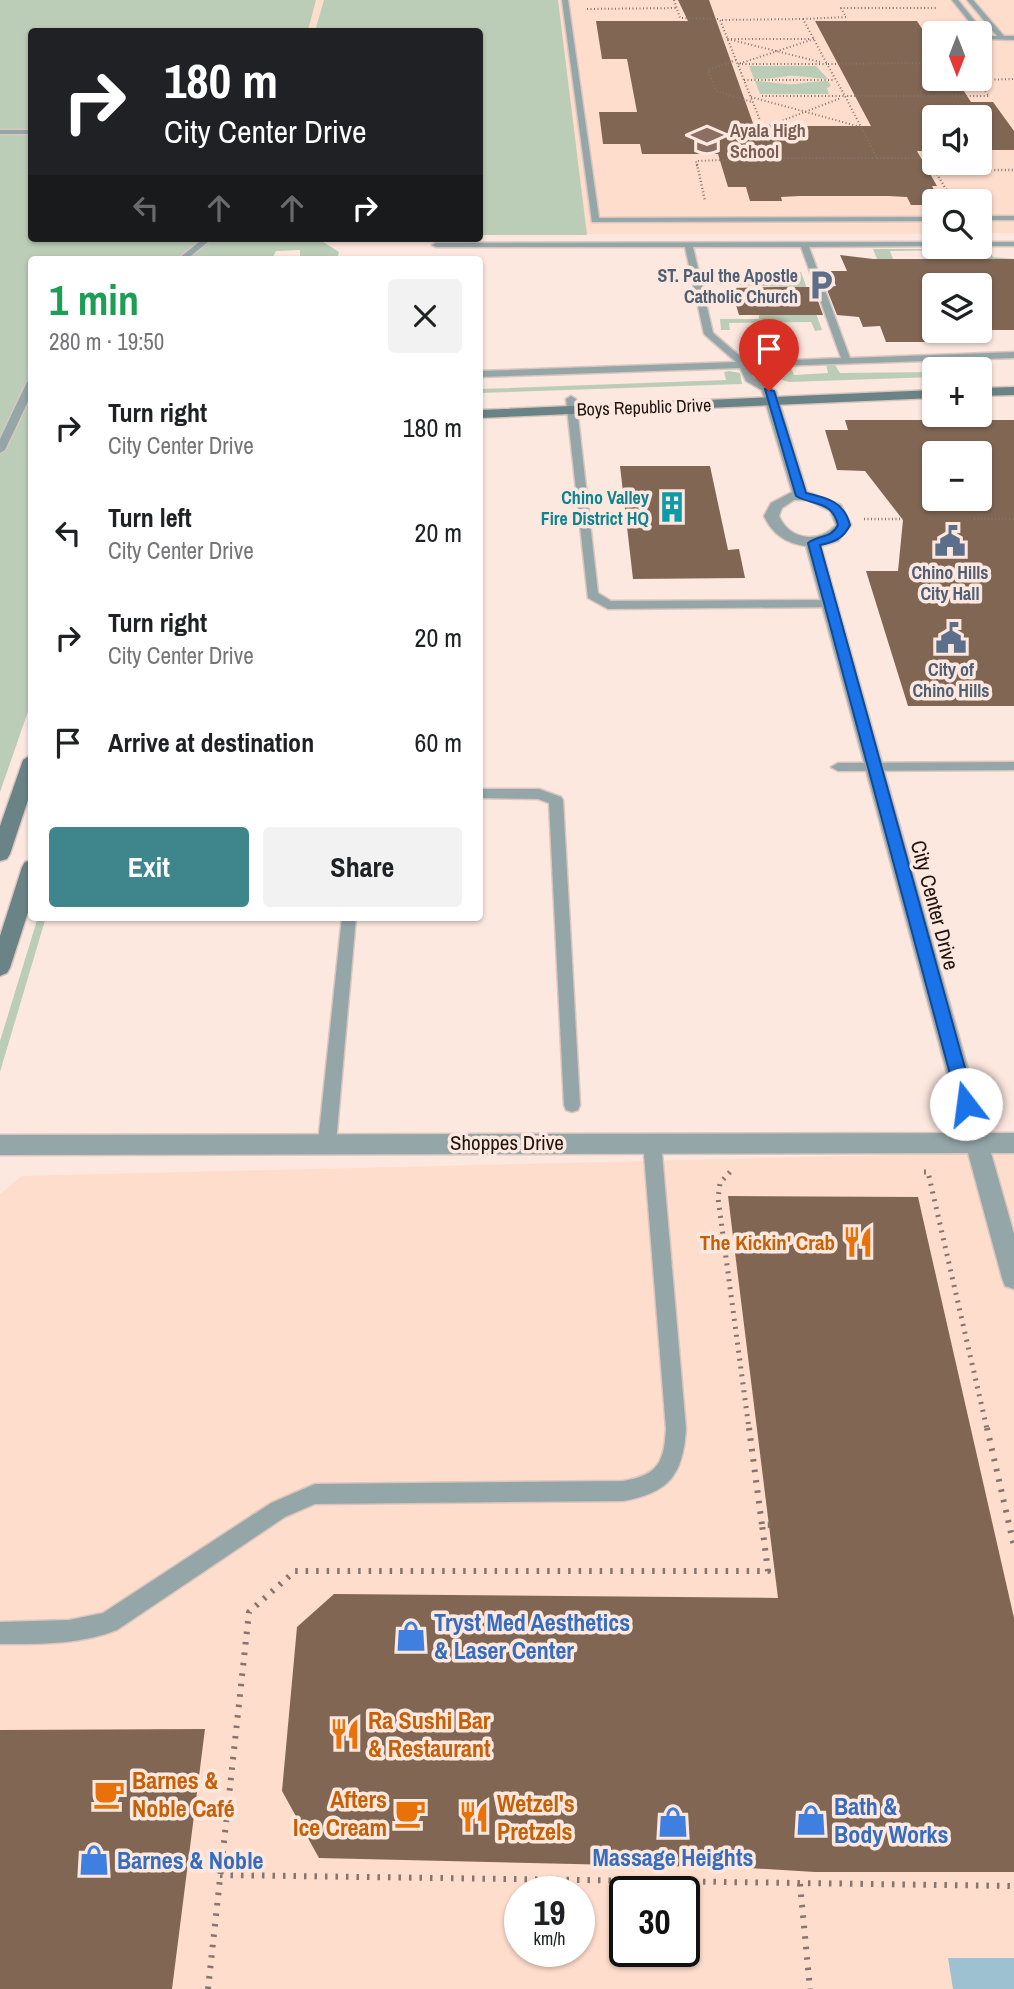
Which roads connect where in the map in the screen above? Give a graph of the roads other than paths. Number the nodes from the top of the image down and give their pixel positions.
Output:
1 (955, 0) edge
2 (970, 0) edge
3 (565, 4) edge
4 (1002, 38) junction
5 (1014, 38) edge
6 (0, 132) edge
7 (28, 132) edge
8 (992, 218) edge
9 (1014, 218) edge
10 (922, 219) edge
11 (204, 242) edge
12 (688, 244) junction
13 (804, 244) junction
14 (922, 244) edge
15 (992, 244) edge
16 (1014, 244) edge
17 (436, 245) dead end
18 (464, 245) junction
19 (186, 256) edge
20 (463, 256) edge
21 (1014, 355) edge
22 (846, 359) junction
23 (744, 364) junction
24 (483, 374) edge
25 (1014, 381) edge
26 (992, 382) edge
27 (922, 385) edge
28 (28, 390) edge
29 (1014, 391) edge
30 (992, 392) edge
31 (922, 394) edge
32 (770, 396) junction
33 (483, 403) edge
34 (572, 405) junction
35 (483, 414) edge
36 (0, 450) edge
37 (802, 496) junction
38 (813, 543) junction
39 (830, 604) junction
40 (1014, 766) edge
41 (838, 767) dead end
42 (873, 767) junction
43 (28, 772) edge
44 (483, 794) edge
45 (0, 854) edge
46 (28, 880) edge
47 (349, 921) edge
48 (0, 968) edge
49 (572, 1105) dead end
50 (652, 1142) junction
51 (327, 1143) junction
52 (976, 1143) junction
53 (1014, 1143) edge
54 (0, 1145) edge
55 (1014, 1278) edge
56 (0, 1633) edge

1 - 4 lane
2 - 4 lane
3 - 10 lane
4 - 5 lane
6 - 7 lane
8 - 9 lane
11 - 19 lane
12 - 13 lane
12 - 18 lane
12 - 23 lane
13 - 14 lane
13 - 22 lane
15 - 16 lane
17 - 18 lane
18 - 20 lane
21 - 22 lane
22 - 23 lane
23 - 24 lane
23 - 32 lane
23 - 32 lane
25 - 26 main road
27 - 32 main road, Boys Republic Drive
28 - 36 lane
29 - 30 main road
31 - 32 main road, Boys Republic Drive
32 - 34 main road, Boys Republic Drive
32 - 37 street
33 - 34 main road, Boys Republic Drive
34 - 35 main road, Boys Republic Drive
34 - 39 lane
37 - 38 street
37 - 38 street
38 - 39 street, City Center Drive
39 - 42 street, City Center Drive
40 - 42 lane
41 - 42 lane
42 - 52 street, City Center Drive
43 - 45 main road
44 - 49 lane
46 - 48 main road
47 - 51 lane
50 - 51 street, Shoppes Drive
50 - 52 street, Shoppes Drive
50 - 56 lane
51 - 54 street, Shoppes Drive
52 - 53 street, Shoppes Drive
52 - 55 street, City Center Drive

